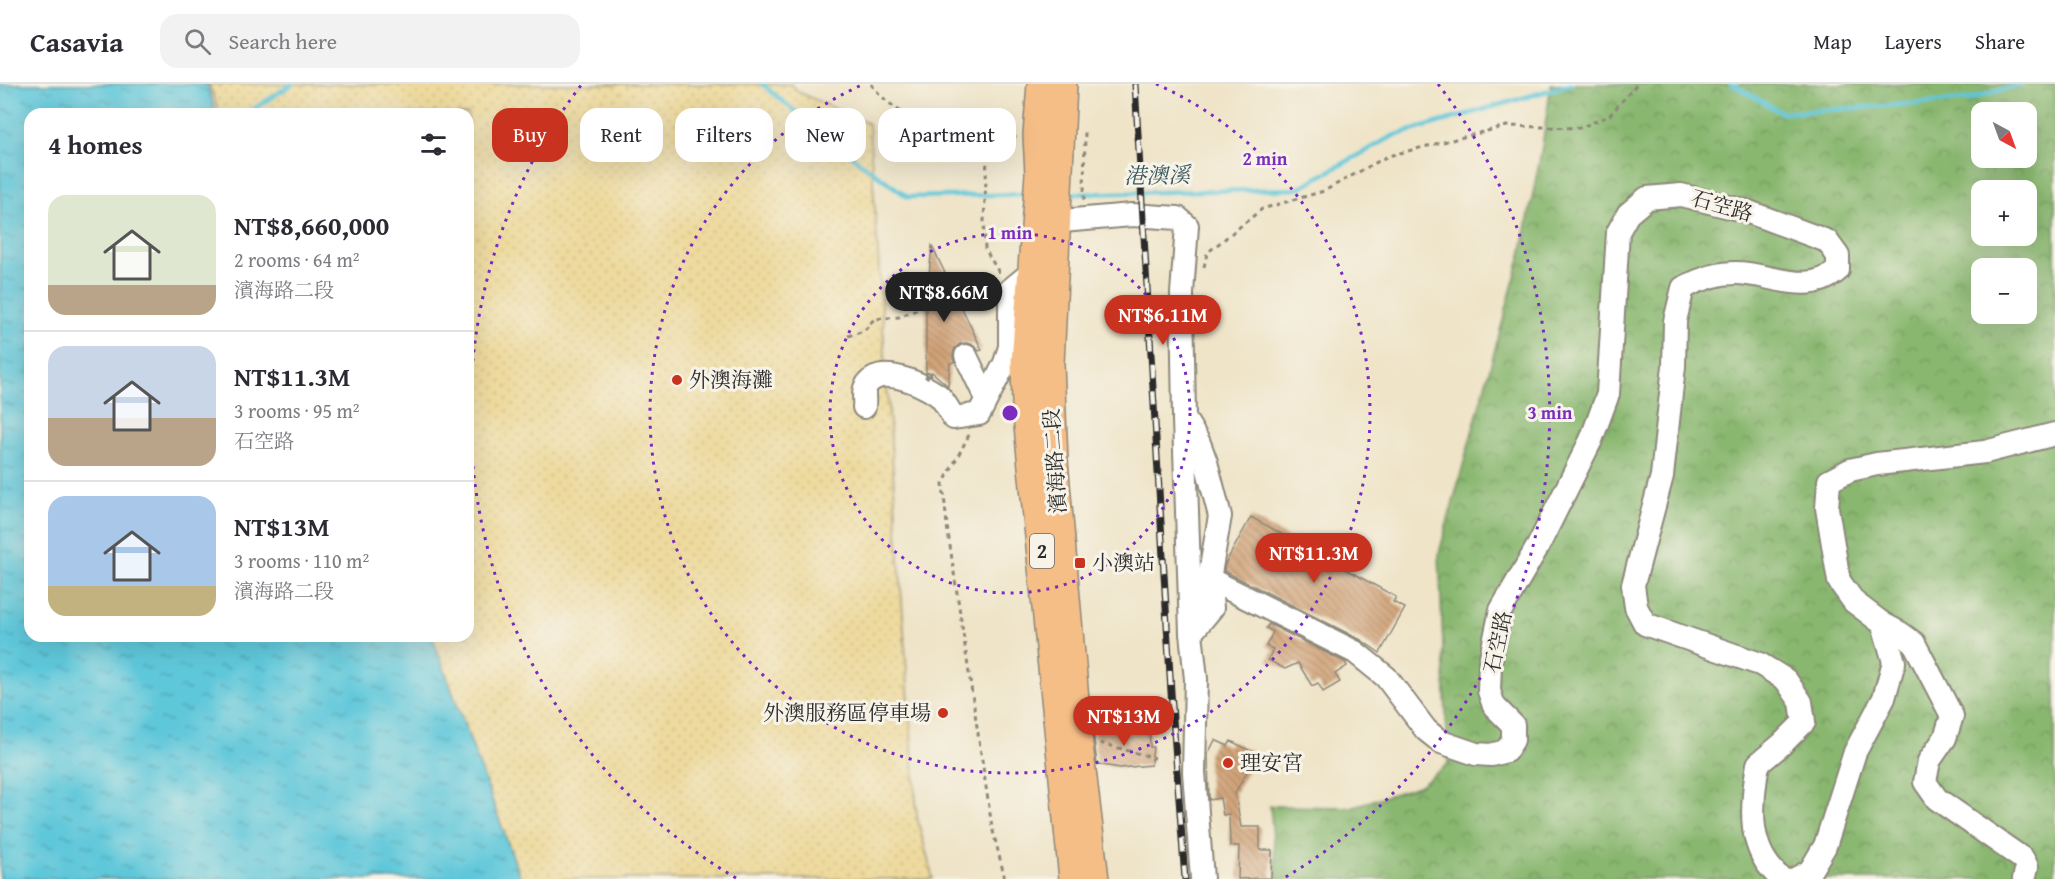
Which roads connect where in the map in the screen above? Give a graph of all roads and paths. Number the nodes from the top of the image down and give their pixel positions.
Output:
1 (870, 84) edge
2 (1041, 84) edge
3 (1063, 84) edge
4 (1637, 84) edge
5 (895, 108) edge
6 (1085, 130) dead end
7 (1018, 135) edge
8 (1026, 136) dead end
9 (987, 162) edge
10 (1061, 173) junction
11 (1084, 201) dead end
12 (1046, 222) junction
13 (1032, 272) junction
14 (1203, 274) dead end
15 (952, 283) dead end
16 (971, 287) dead end
17 (1010, 290) junction
18 (956, 292) junction
19 (848, 336) dead end
20 (966, 356) dead end
21 (1015, 363) junction
22 (931, 372) dead end
23 (926, 376) dead end
24 (982, 406) junction
25 (864, 407) dead end
26 (1184, 418) junction
27 (2055, 434) edge
28 (1043, 463) junction
29 (1209, 579) junction
30 (1883, 624) junction
31 (1191, 633) junction
32 (1076, 743) junction
33 (1155, 758) dead end
34 (1005, 879) edge
35 (1073, 879) edge
36 (1095, 879) edge
37 (1202, 879) edge
38 (1782, 879) edge
39 (1795, 879) edge
40 (2024, 879) edge

1 - 5 path
2 - 10 main road, 2
3 - 10 main road, 2
4 - 14 path
6 - 10 path
7 - 8 path
9 - 17 path
10 - 11 path
10 - 12 main road, 2
12 - 13 main road, 濱海路二段 / 2
12 - 26 street
12 - 28 main road, 濱海路二段 / 2
13 - 17 street
13 - 21 main road, 濱海路二段 / 2
15 - 18 path
16 - 18 path
17 - 21 street
18 - 19 path
20 - 24 street
21 - 24 street
21 - 28 main road, 濱海路二段 / 2
22 - 23 path, bridge
24 - 25 street
24 - 34 path
26 - 29 street
26 - 31 street
27 - 30 street
28 - 32 main road, 濱海路二段 / 2
29 - 31 street
29 - 38 street, 石空路
30 - 39 street
30 - 40 street
31 - 37 street
32 - 33 path
32 - 35 main road, 濱海路二段 / 2
32 - 36 main road, 濱海路二段 / 2

